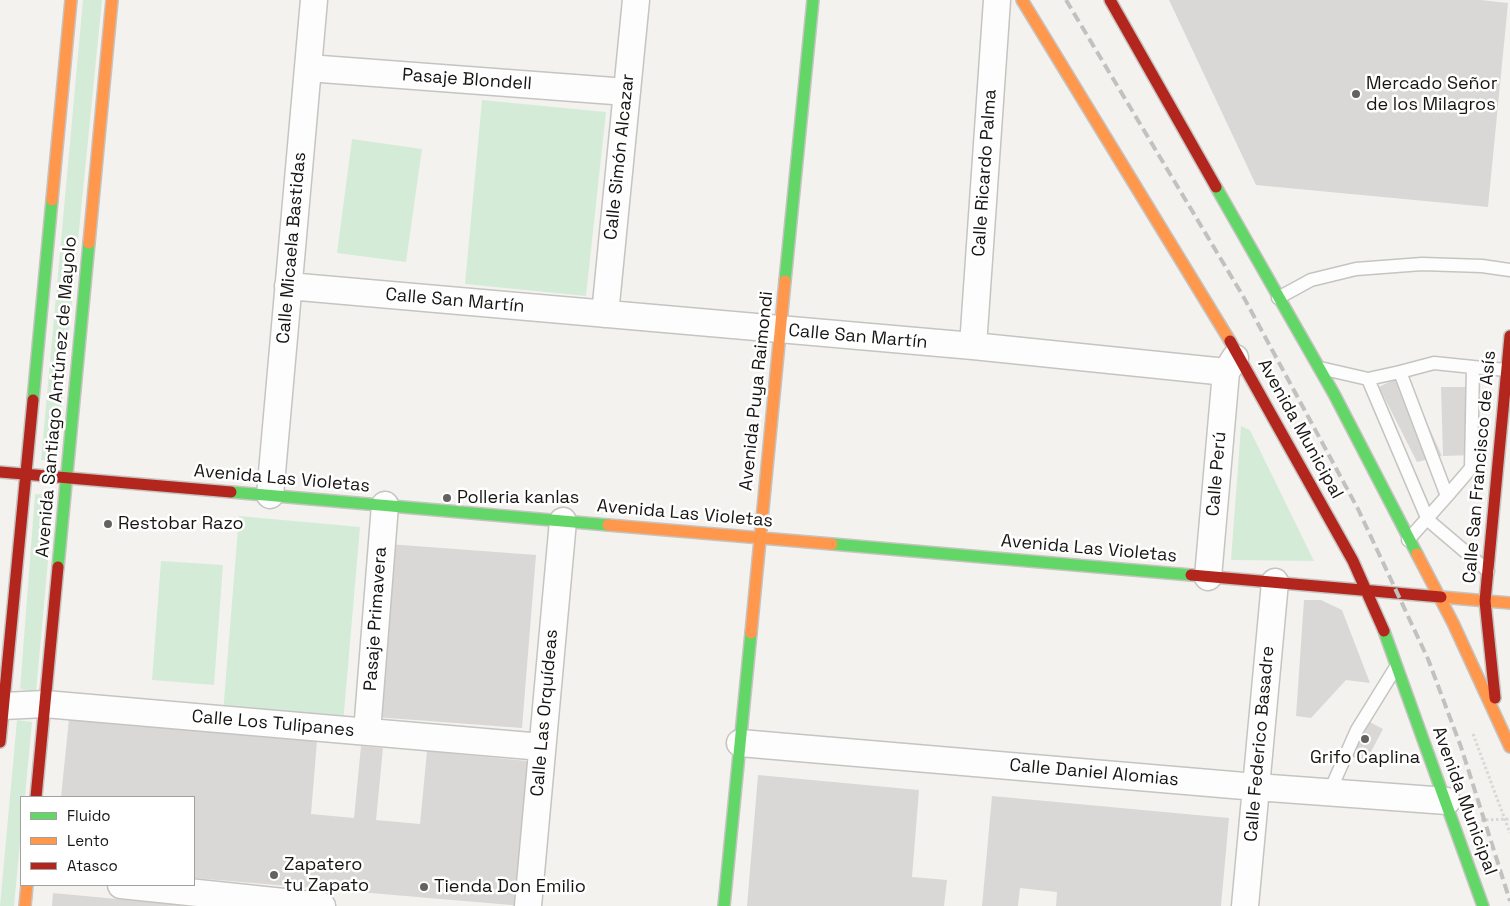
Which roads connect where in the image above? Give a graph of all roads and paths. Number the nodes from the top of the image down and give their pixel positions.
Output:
1 (71, 0) edge
2 (112, 0) edge
3 (314, 0) edge
4 (636, 0) edge
5 (813, 0) edge
6 (997, 0) edge
7 (1022, 0) edge
8 (1110, 0) edge
9 (308, 68) junction
10 (627, 92) junction
11 (1510, 270) edge
12 (288, 286) junction
13 (1278, 298) junction
14 (605, 314) junction
15 (781, 330) junction
16 (1510, 336) edge
17 (973, 346) junction
18 (1232, 363) junction
19 (1317, 367) junction
20 (1472, 367) junction
21 (1507, 370) junction
22 (1400, 372) junction
23 (1368, 379) junction
24 (1507, 406) edge
25 (0, 472) edge
26 (26, 474) junction
27 (67, 478) junction
28 (270, 495) junction
29 (1447, 496) junction
30 (385, 505) junction
31 (1428, 520) junction
32 (563, 521) junction
33 (759, 538) junction
34 (1408, 540) junction
35 (1488, 572) junction
36 (1208, 577) junction
37 (1275, 582) junction
38 (1368, 590) junction
39 (1439, 597) junction
40 (1485, 601) junction
41 (1510, 603) edge
42 (1396, 667) junction
43 (45, 704) junction
44 (4, 706) junction
45 (1497, 720) junction
46 (367, 732) junction
47 (0, 742) edge
48 (740, 743) junction
49 (542, 747) junction
50 (1510, 748) edge
51 (1256, 787) junction
52 (1329, 793) junction
53 (36, 796) edge
54 (1448, 801) junction
55 (27, 886) edge
56 (131, 886) edge
57 (25, 906) edge
58 (322, 906) edge
59 (528, 906) edge
60 (724, 906) edge
61 (1245, 906) edge
62 (1483, 906) edge

1 - 26 street, Avenida Santiago Antúnez de Mayolo
2 - 27 street, Avenida Santiago Antúnez de Mayolo
3 - 9 street, Calle Micaela Bastidas
4 - 10 street, Calle Simón Alcazar
5 - 15 street, Avenida Puya Raimondi
6 - 17 street, Calle Ricardo Palma
7 - 18 street, Avenida Municipal
8 - 13 street
9 - 10 street, Pasaje Blondell
9 - 12 street, Calle Micaela Bastidas
10 - 14 street, Calle Simón Alcazar
11 - 13 lane
12 - 14 street, Calle San Martín
12 - 28 street, Calle Micaela Bastidas
13 - 19 street
14 - 15 street, Calle San Martín
15 - 17 street, Calle San Martín
15 - 33 street, Avenida Puya Raimondi
16 - 21 street, Calle San Francisco de Asís
17 - 18 street, Calle San Martín
18 - 36 street, Calle Perú
18 - 38 street, Avenida Municipal
19 - 23 lane
19 - 34 street
20 - 21 lane
20 - 22 lane
20 - 29 lane
21 - 24 street, Calle San Francisco de Asís
22 - 23 lane
22 - 29 lane
23 - 31 lane
24 - 35 street, Calle San Francisco de Asís
25 - 26 street, Avenida Las Violetas
26 - 27 street, Avenida Las Violetas
26 - 44 street, Avenida Santiago Antúnez de Mayolo
27 - 28 street, Avenida Las Violetas
27 - 43 street, Avenida Santiago Antúnez de Mayolo
28 - 30 street, Avenida Las Violetas
29 - 31 lane
30 - 32 street, Avenida Las Violetas
30 - 46 street, Pasaje Primavera
31 - 34 lane
31 - 35 lane
32 - 33 street, Avenida Las Violetas
32 - 49 street, Calle Las Orquídeas
33 - 36 street, Avenida Las Violetas
33 - 48 street, Avenida Puya Raimondi
34 - 39 street
35 - 40 street, Calle San Francisco de Asís
36 - 37 street, Avenida Las Violetas
37 - 38 street, Avenida Las Violetas
37 - 51 street, Calle Federico Basadre
38 - 39 street, Avenida Las Violetas
38 - 42 street, Avenida Municipal
39 - 40 street, Avenida Las Violetas
39 - 45 street
40 - 41 street, Avenida Las Violetas
40 - 45 street, Calle San Francisco de Asís
42 - 52 lane
42 - 54 street, Avenida Municipal
43 - 44 street, Calle Los Tulipanes
43 - 46 street, Calle Los Tulipanes
43 - 53 street, Avenida Santiago Antúnez de Mayolo
44 - 47 street, Avenida Santiago Antúnez de Mayolo
45 - 50 street
46 - 49 street, Calle Los Tulipanes
48 - 51 street, Calle Daniel Alomias
48 - 60 street, Avenida Puya Raimondi
49 - 59 street, Calle Las Orquídeas
51 - 52 street, Calle Daniel Alomias
51 - 61 street, Calle Federico Basadre
52 - 54 street, Calle Daniel Alomias
54 - 62 street, Avenida Municipal
55 - 57 street
56 - 58 street

